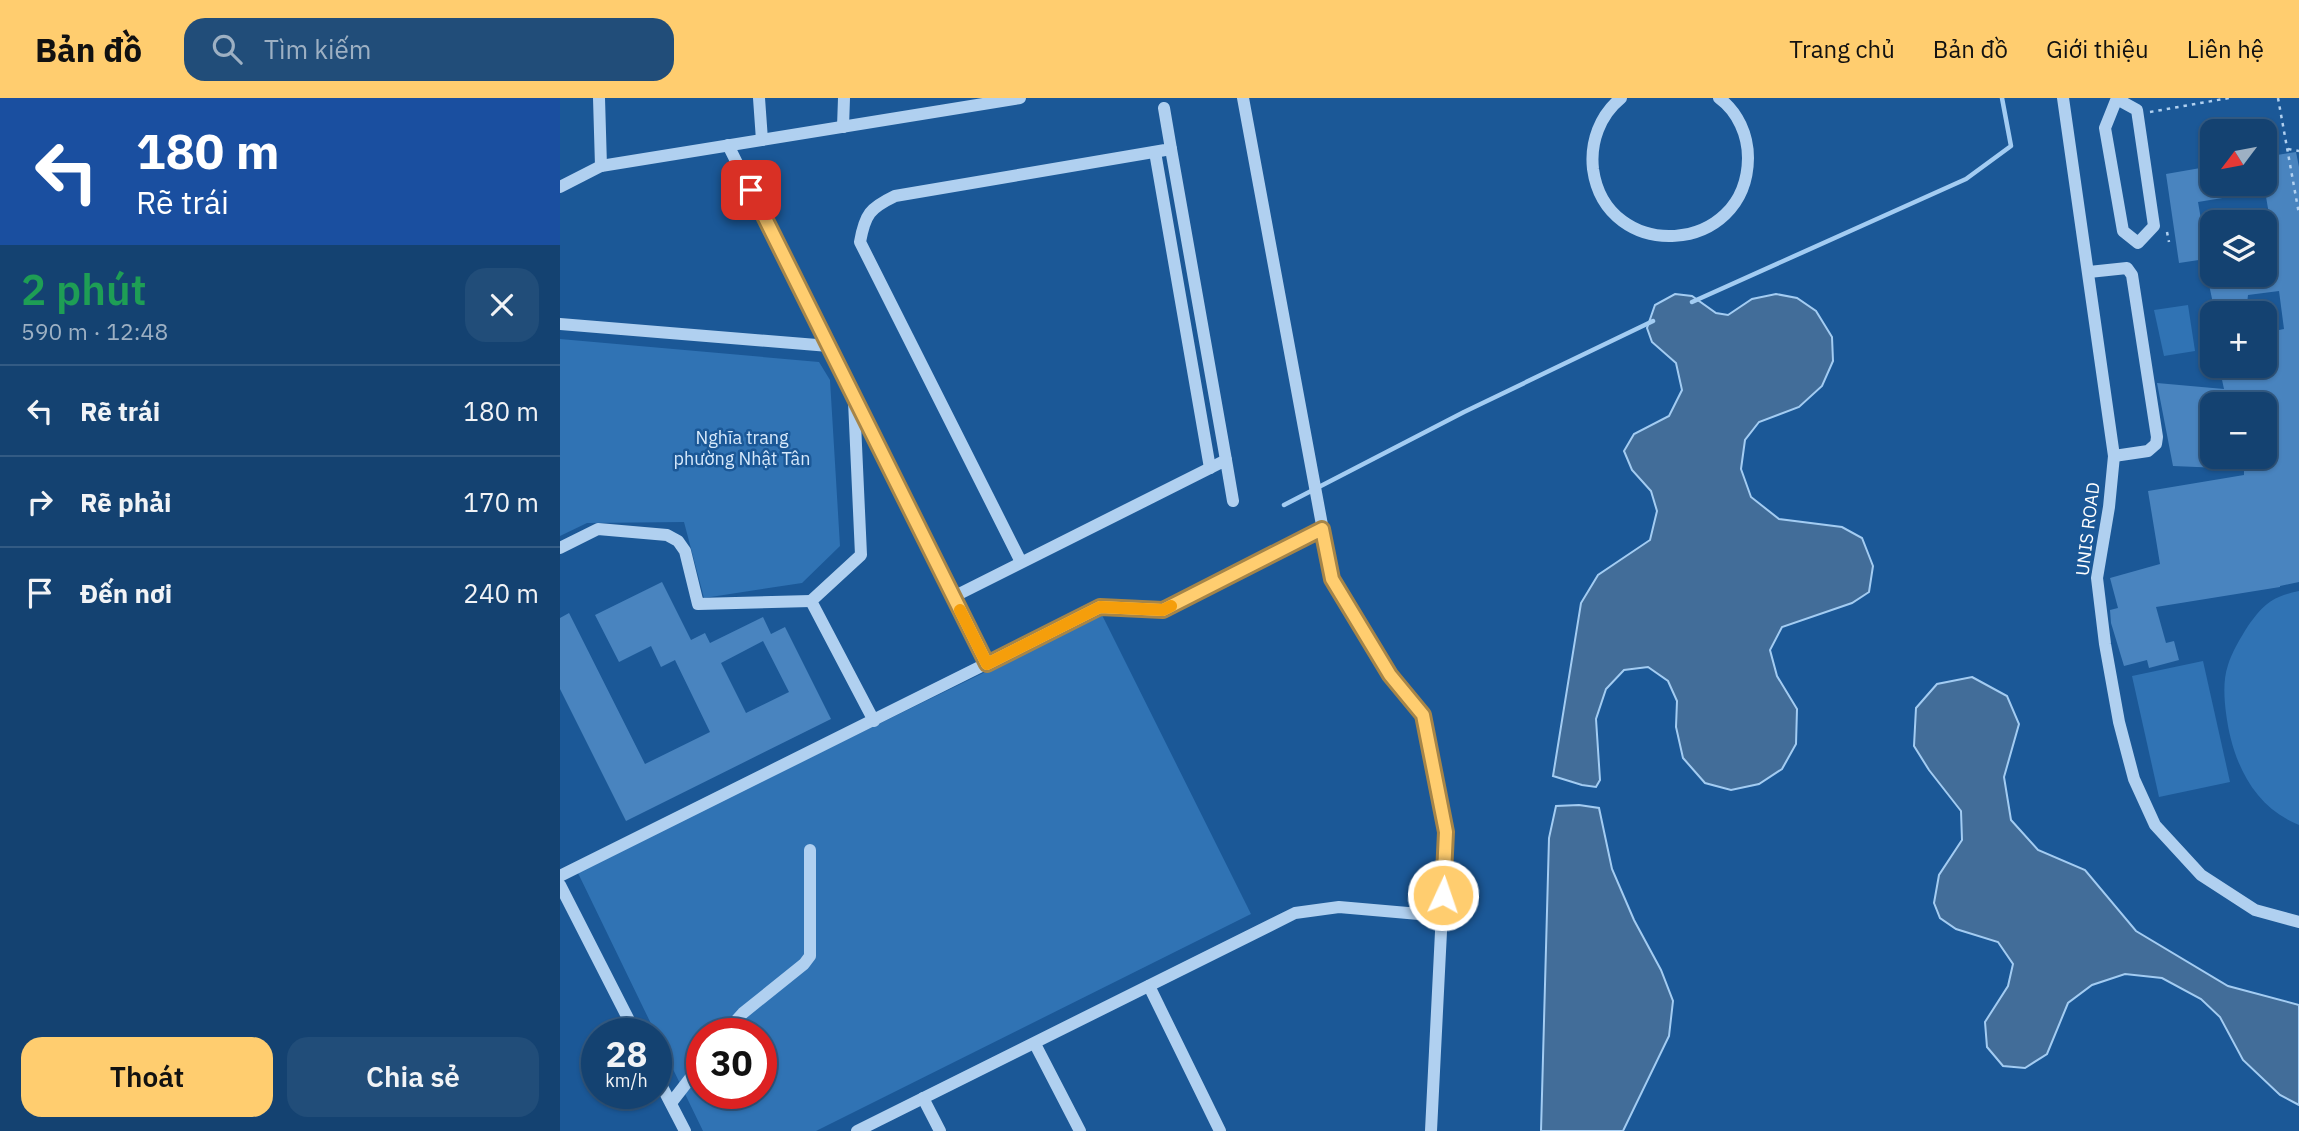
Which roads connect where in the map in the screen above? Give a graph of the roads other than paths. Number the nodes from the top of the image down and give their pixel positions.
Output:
1 (599, 98) edge
2 (759, 98) edge
3 (844, 98) edge
4 (1020, 98) edge
5 (1243, 98) edge
6 (1621, 98) edge
7 (1719, 98) edge
8 (2063, 98) edge
9 (2117, 99) edge
10 (980, 101) edge
11 (1164, 108) dead end
12 (844, 127) junction
13 (762, 140) junction
14 (728, 145) junction
15 (1171, 149) junction
16 (1155, 152) junction
17 (601, 166) junction
18 (560, 187) edge
19 (2089, 272) junction
20 (1200, 313) junction
21 (1183, 316) junction
22 (560, 324) edge
23 (829, 346) junction
24 (853, 395) junction
25 (2114, 456) junction
26 (1226, 460) junction
27 (1210, 468) junction
28 (1233, 501) dead end
29 (1322, 529) junction
30 (560, 548) edge
31 (1021, 562) junction
32 (953, 597) junction
33 (811, 601) junction
34 (987, 664) junction
35 (874, 720) junction
36 (810, 849) dead end
37 (560, 876) edge
38 (560, 885) edge
39 (564, 902) edge
40 (1442, 916) junction
41 (2299, 922) edge
42 (1149, 986) junction
43 (627, 1018) edge
44 (738, 1018) edge
45 (1035, 1044) junction
46 (686, 1084) edge
47 (923, 1098) junction
48 (672, 1102) edge
49 (672, 1105) edge
50 (685, 1131) edge
51 (857, 1131) edge
52 (940, 1131) edge
53 (1080, 1131) edge
54 (1220, 1131) edge
55 (1431, 1131) edge

1 - 17 street
2 - 13 street
3 - 12 street
4 - 10 street
5 - 29 street
6 - 7 street
8 - 19 street, UNIS ROAD
9 - 9 street
10 - 12 street
11 - 15 street
12 - 13 street
13 - 14 street
14 - 17 street
14 - 23 street
15 - 16 street
15 - 20 street
16 - 21 street
16 - 31 street
17 - 18 street
19 - 25 street, UNIS ROAD
19 - 25 street
20 - 21 street
20 - 26 street
21 - 27 street
22 - 23 street
23 - 24 street
24 - 32 street
24 - 33 street
25 - 41 street, UNIS ROAD
26 - 27 street
26 - 28 street
27 - 31 street
29 - 34 street
29 - 40 street
30 - 33 street
31 - 32 street
32 - 34 street
33 - 35 street
34 - 35 street
35 - 37 street
36 - 44 street
38 - 39 street
39 - 43 street
40 - 42 street
40 - 55 street
42 - 45 street
42 - 54 street
45 - 47 street
45 - 53 street
46 - 48 street
47 - 51 street
47 - 52 street
49 - 50 street

